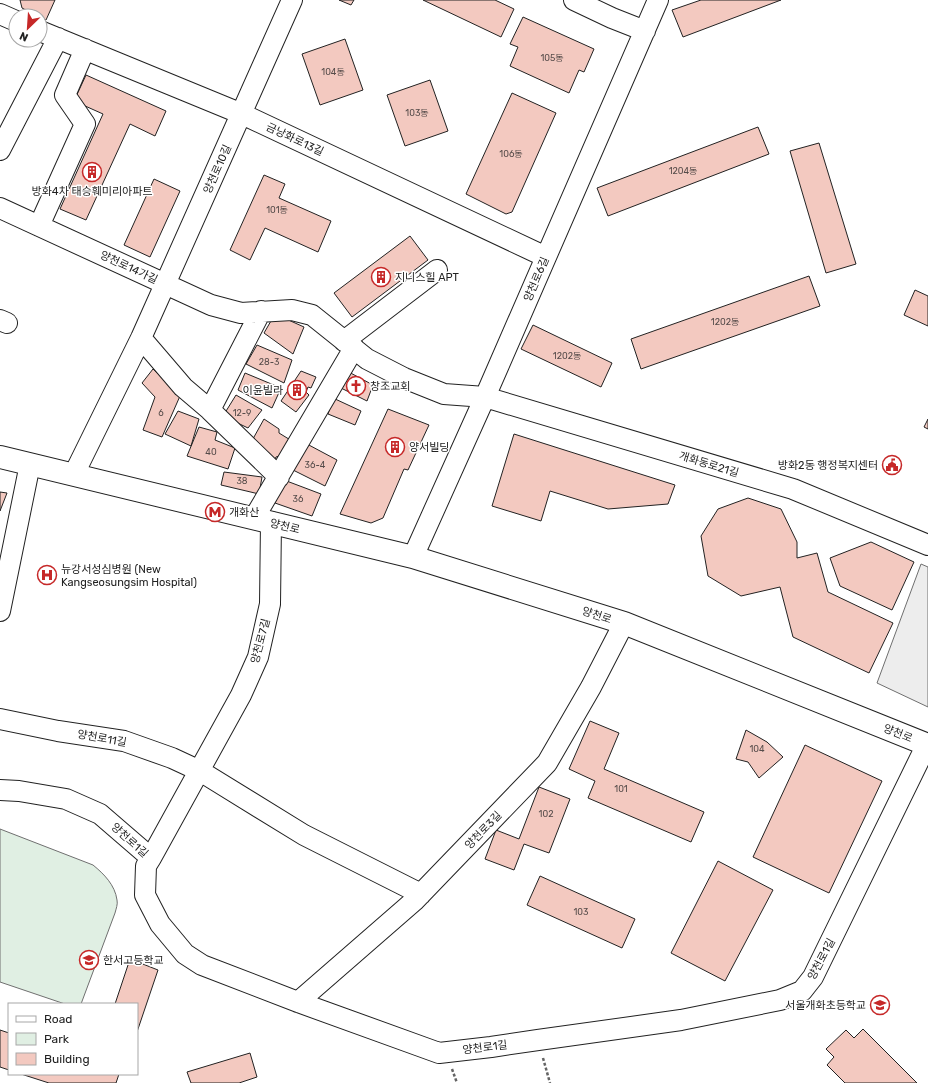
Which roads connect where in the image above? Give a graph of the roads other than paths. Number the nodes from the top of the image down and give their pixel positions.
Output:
1 (292, 0) edge
2 (574, 0) edge
3 (658, 0) edge
4 (645, 31) junction
5 (49, 35) edge
6 (85, 50) junction
7 (242, 114) junction
8 (0, 150) edge
9 (0, 208) edge
10 (39, 226) junction
11 (546, 257) junction
12 (437, 270) dead end
13 (165, 284) junction
14 (261, 311) junction
15 (141, 338) junction
16 (349, 344) junction
17 (485, 397) junction
18 (210, 410) junction
19 (0, 457) edge
20 (30, 464) junction
21 (74, 474) junction
22 (279, 477) junction
23 (262, 520) junction
24 (928, 545) edge
25 (413, 557) junction
26 (0, 611) edge
27 (624, 623) junction
28 (0, 719) edge
29 (928, 744) edge
30 (200, 771) junction
31 (0, 790) edge
32 (151, 858) junction
33 (421, 894) junction
34 (298, 1002) junction

1 - 7 street, 양천로10길
2 - 4 street
3 - 4 street, 양천로6길
4 - 11 street, 양천로6길
5 - 6 street, 금낭화로13길
5 - 8 street
6 - 7 street, 금낭화로13길
6 - 10 street
7 - 11 street, 금낭화로13길
7 - 13 street, 양천로10길
9 - 10 street, 양천로14가길
10 - 13 street, 양천로14가길
11 - 17 street, 양천로6길
12 - 16 street
13 - 14 street, 양천로14가길
13 - 15 street, 양천로10길
14 - 16 street, 양천로14가길
14 - 18 street
15 - 18 street
15 - 21 street, 양천로10길
16 - 17 street, 양천로14가길
16 - 22 street, 양천로
17 - 24 street, 개화동로21길
17 - 25 street, 양천로6길
18 - 22 street
19 - 20 main road, 양천로
20 - 21 main road, 양천로
20 - 26 street
21 - 23 main road, 양천로
22 - 23 street, 양천로
23 - 25 main road, 양천로
23 - 30 street, 양천로7길
25 - 27 main road, 양천로
27 - 29 main road, 양천로
27 - 33 street, 양천로3길
28 - 30 street, 양천로11길
29 - 34 street, 양천로1길
30 - 32 street, 양천로7길
30 - 33 street
31 - 32 street, 양천로1길
32 - 34 street, 양천로1길
33 - 34 street, 양천로3길

